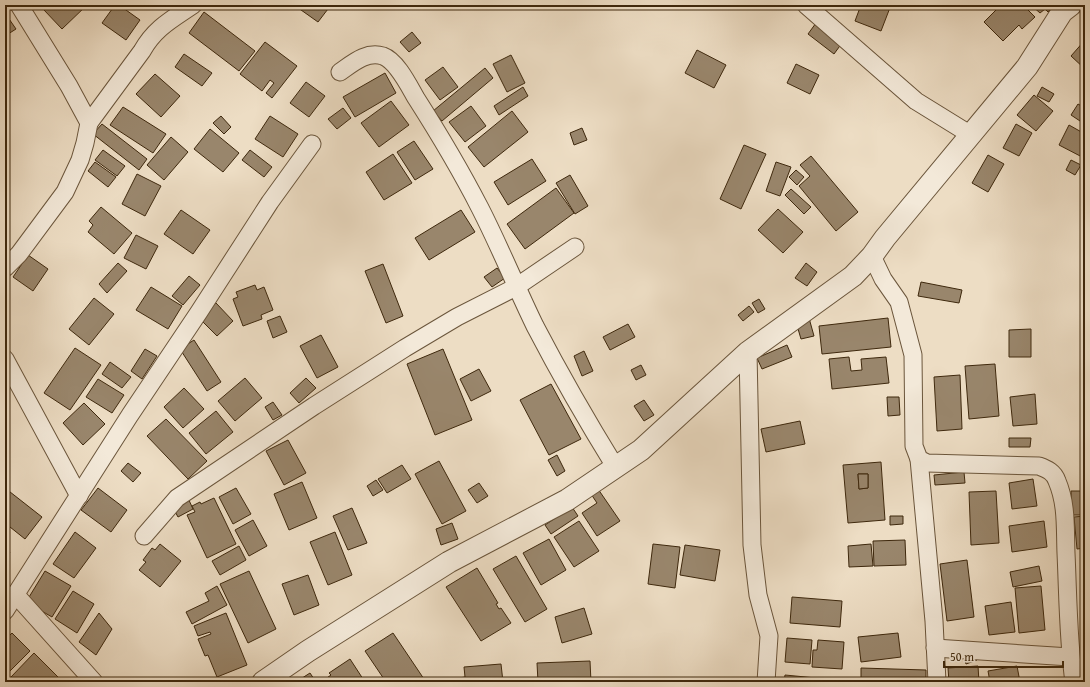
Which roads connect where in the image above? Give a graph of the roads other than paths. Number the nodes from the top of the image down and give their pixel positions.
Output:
1 (19, 5) edge
2 (192, 5) edge
3 (806, 5) edge
4 (1071, 5) edge
5 (340, 72) dead end
6 (89, 123) junction
7 (971, 134) junction
8 (312, 144) dead end
9 (575, 248) dead end
10 (872, 256) junction
11 (5, 268) edge
12 (516, 287) junction
13 (748, 352) junction
14 (5, 359) edge
15 (919, 459) junction
16 (616, 468) junction
17 (79, 496) junction
18 (144, 536) dead end
19 (16, 595) junction
20 (5, 612) edge
21 (935, 648) junction
22 (1070, 657) junction
23 (94, 682) edge
24 (263, 682) edge
25 (766, 682) edge
26 (937, 682) edge
27 (1074, 682) edge

1 - 6 street
2 - 6 street
3 - 7 street
4 - 7 street
5 - 12 street
6 - 11 street
7 - 10 street
8 - 17 street
9 - 12 street
10 - 13 street
10 - 15 street
12 - 16 street
12 - 18 street
13 - 16 street
13 - 25 street
14 - 17 street
15 - 21 street
15 - 22 street
16 - 24 street
17 - 19 street
19 - 20 street
19 - 23 street
21 - 22 street
21 - 26 street
22 - 27 street

